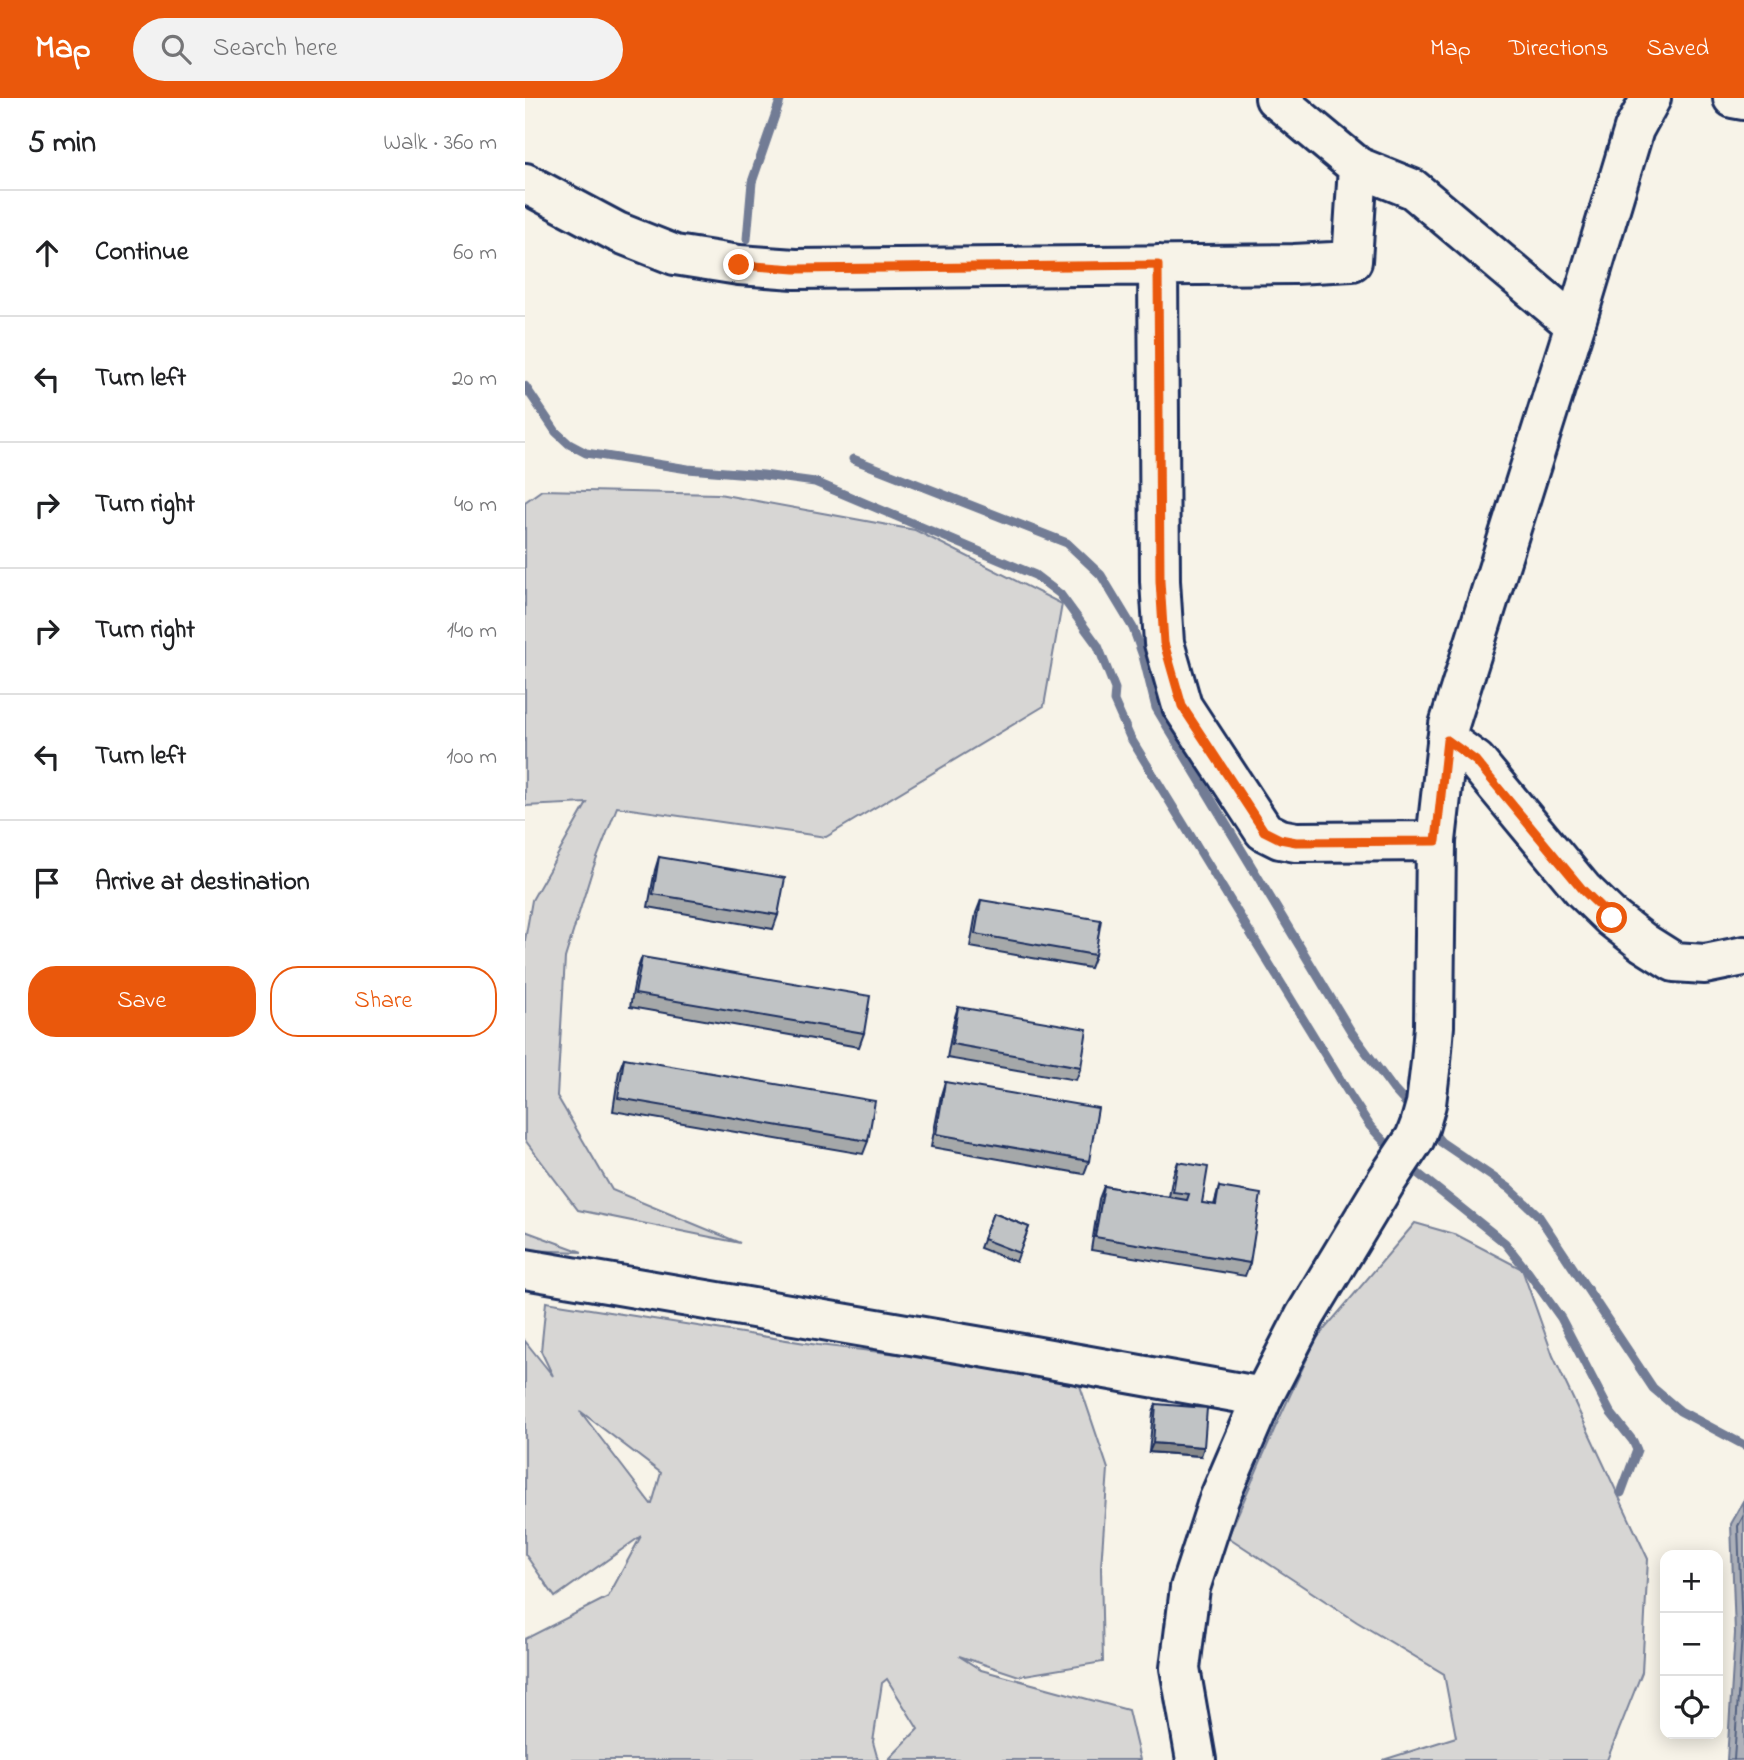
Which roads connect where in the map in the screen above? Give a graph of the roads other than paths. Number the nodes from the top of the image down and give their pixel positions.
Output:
1 (1275, 98) edge
2 (1651, 98) edge
3 (1733, 98) edge
4 (1744, 100) edge
5 (1358, 167) junction
6 (525, 183) edge
7 (1158, 265) junction
8 (1575, 325) junction
9 (1447, 740) junction
10 (1436, 841) junction
11 (1744, 956) edge
12 (525, 1269) edge
13 (1263, 1397) junction
14 (1196, 1760) edge

1 - 5 street
2 - 8 street
3 - 4 street
5 - 7 street
5 - 8 street
6 - 7 street
7 - 10 street
8 - 9 street
9 - 10 street
9 - 11 street
10 - 13 street
12 - 13 street
13 - 14 street

